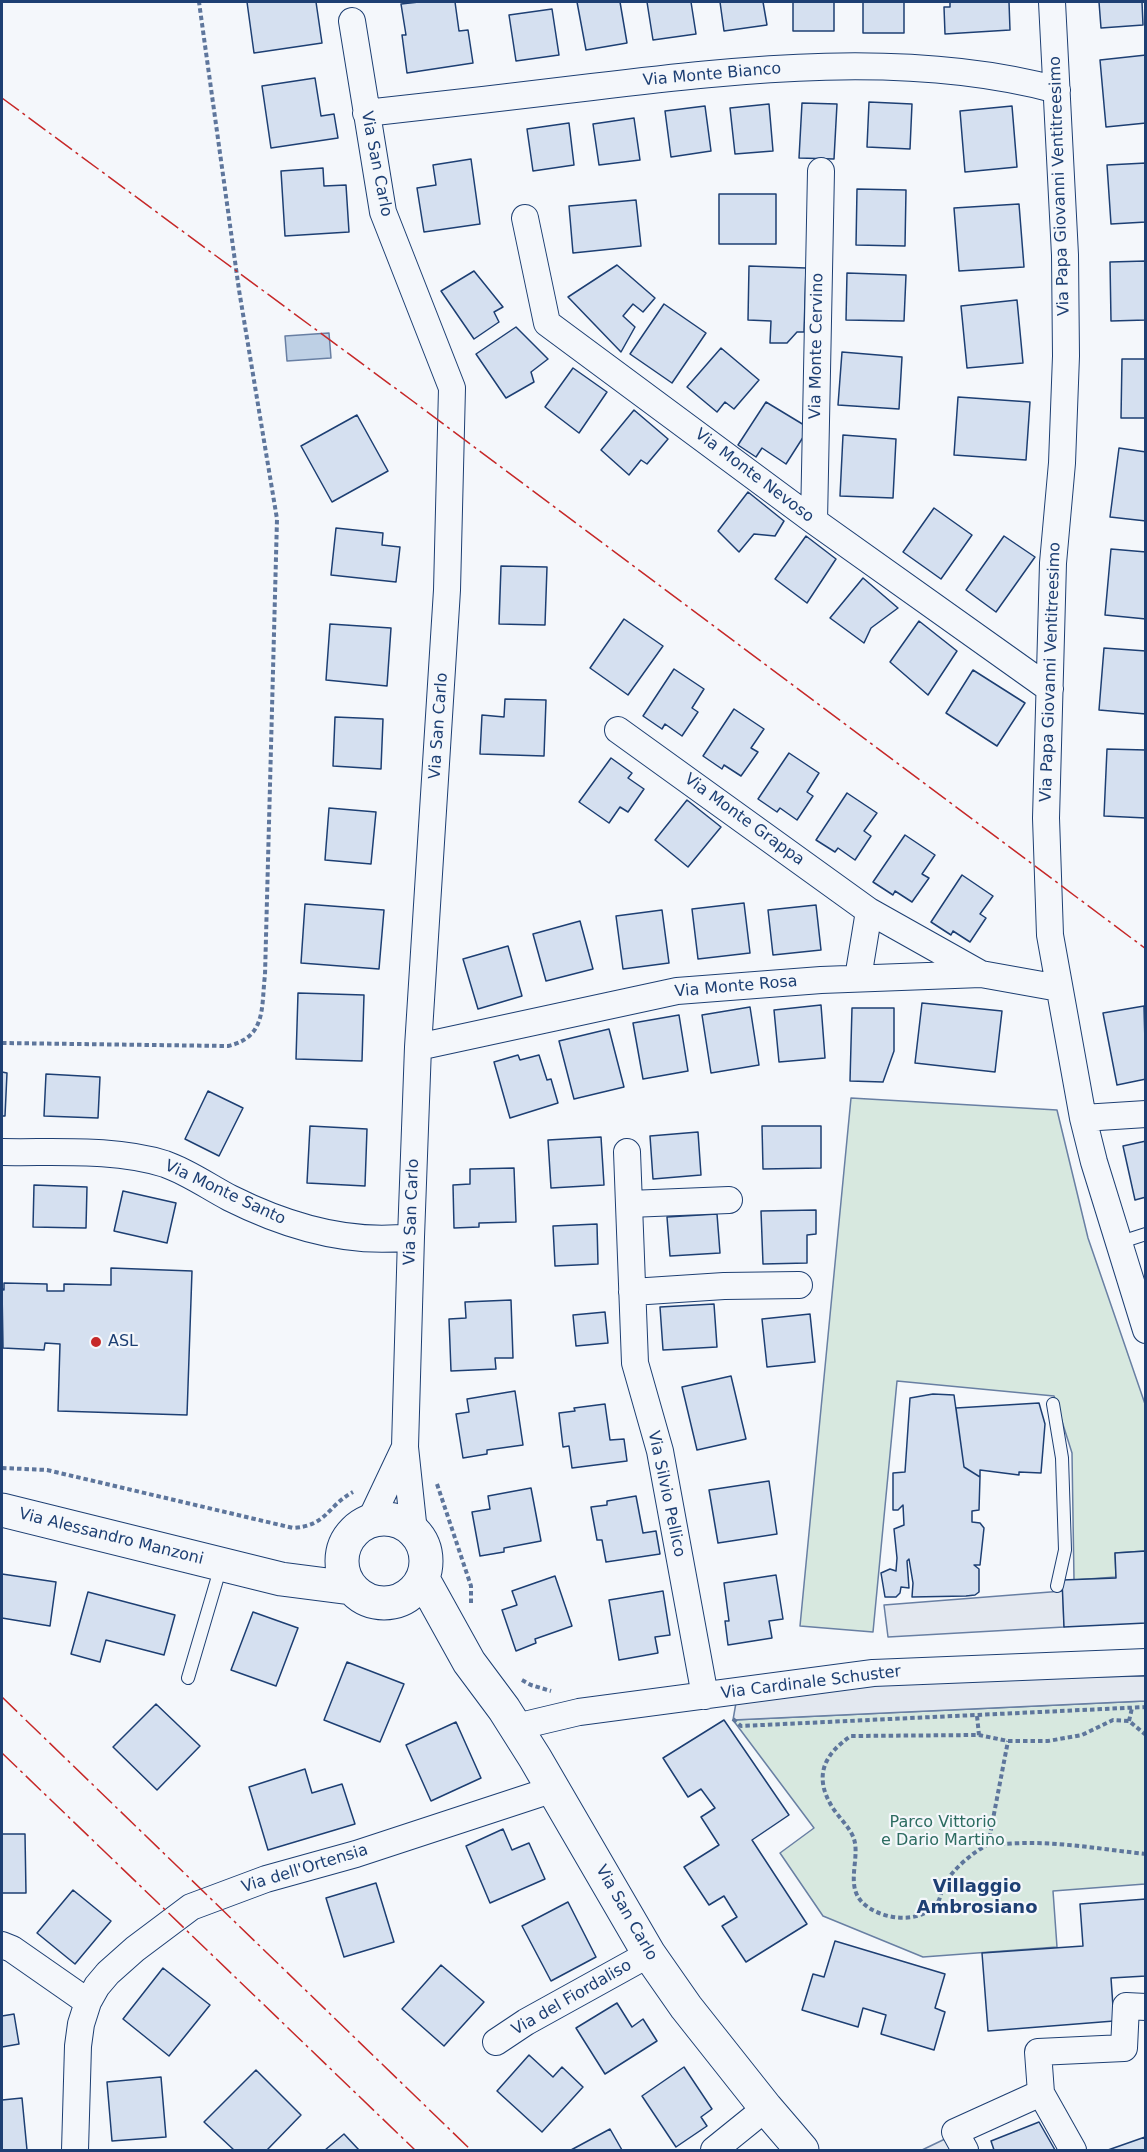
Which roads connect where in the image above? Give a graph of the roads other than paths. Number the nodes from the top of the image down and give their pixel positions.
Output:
1 (1052, 2) edge
2 (352, 21) dead end
3 (1058, 90) junction
4 (366, 113) junction
5 (821, 171) dead end
6 (525, 218) dead end
7 (813, 521) junction
8 (1050, 689) junction
9 (618, 730) dead end
10 (869, 911) junction
11 (981, 974) junction
12 (858, 978) junction
13 (1059, 988) junction
14 (418, 1047) junction
15 (1146, 1114) edge
16 (1083, 1118) junction
17 (2, 1152) edge
18 (627, 1152) dead end
19 (729, 1200) dead end
20 (629, 1204) junction
21 (1146, 1234) edge
22 (411, 1237) junction
23 (1118, 1243) junction
24 (800, 1285) dead end
25 (632, 1292) junction
26 (1146, 1330) edge
27 (1053, 1404) dead end
28 (405, 1447) junction
29 (2, 1510) edge
30 (370, 1521) junction
31 (414, 1532) junction
32 (230, 1567) junction
33 (346, 1573) junction
34 (423, 1579) junction
35 (1057, 1586) dead end
36 (380, 1604) junction
37 (469, 1662) junction
38 (1146, 1662) edge
39 (188, 1678) dead end
40 (705, 1695) junction
41 (516, 1727) junction
42 (554, 1789) junction
43 (2, 1945) edge
44 (649, 1954) junction
45 (88, 2002) junction
46 (1146, 2007) edge
47 (496, 2042) dead end
48 (1041, 2093) junction
49 (766, 2108) junction
50 (75, 2151) edge
51 (714, 2151) edge
52 (802, 2151) edge
53 (965, 2151) edge
54 (1073, 2151) edge

1 - 3 street, Via Papa Giovanni Ventitreesimo
2 - 4 street, Via San Carlo
3 - 4 street, Via Monte Bianco
3 - 8 street, Via Papa Giovanni Ventitreesimo
4 - 14 street, Via San Carlo
5 - 7 street, Via Monte Cervino
6 - 7 street, Via Monte Nevoso
7 - 8 street, Via Monte Nevoso
8 - 13 street, Via Papa Giovanni Ventitreesimo
9 - 10 street, Via Monte Grappa
10 - 11 street, Via Monte Grappa
10 - 12 street
11 - 12 street, Via Monte Rosa
11 - 13 street, Via Monte Rosa
12 - 14 street, Via Monte Rosa
13 - 16 street, Via Papa Giovanni Ventitreesimo
14 - 22 street, Via San Carlo
15 - 16 street
16 - 23 street, Via Papa Giovanni Ventitreesimo
17 - 22 street, Via Monte Santo
18 - 20 street, Via Silvio Pellico
19 - 20 street
20 - 25 street, Via Silvio Pellico
21 - 23 lane
22 - 28 street, Via San Carlo
23 - 26 street, Via Papa Giovanni Ventitreesimo
24 - 25 street
25 - 40 street, Via Silvio Pellico
27 - 35 lane
28 - 30 street, Via San Carlo
28 - 31 street, Via San Carlo
29 - 32 street, Via Alessandro Manzoni
30 - 31 street
30 - 33 street
31 - 34 street
32 - 33 street, Via Alessandro Manzoni
32 - 39 lane, Via Alessandro Manzoni
33 - 36 street
34 - 36 street
34 - 37 street, Via San Carlo
36 - 37 street, Via San Carlo
37 - 41 street, Via San Carlo
38 - 40 street, Via Cardinale Schuster
40 - 41 street, Via Cardinale Schuster
41 - 42 street, Via San Carlo
42 - 44 street, Via San Carlo
42 - 45 street, Via dell'Ortensia
43 - 45 street
44 - 47 street, Via del Fiordaliso
44 - 49 street, Via San Carlo
45 - 50 street, Via dell'Ortensia
46 - 48 street
48 - 53 street
48 - 54 street
49 - 51 street
49 - 52 street, Via San Carlo

